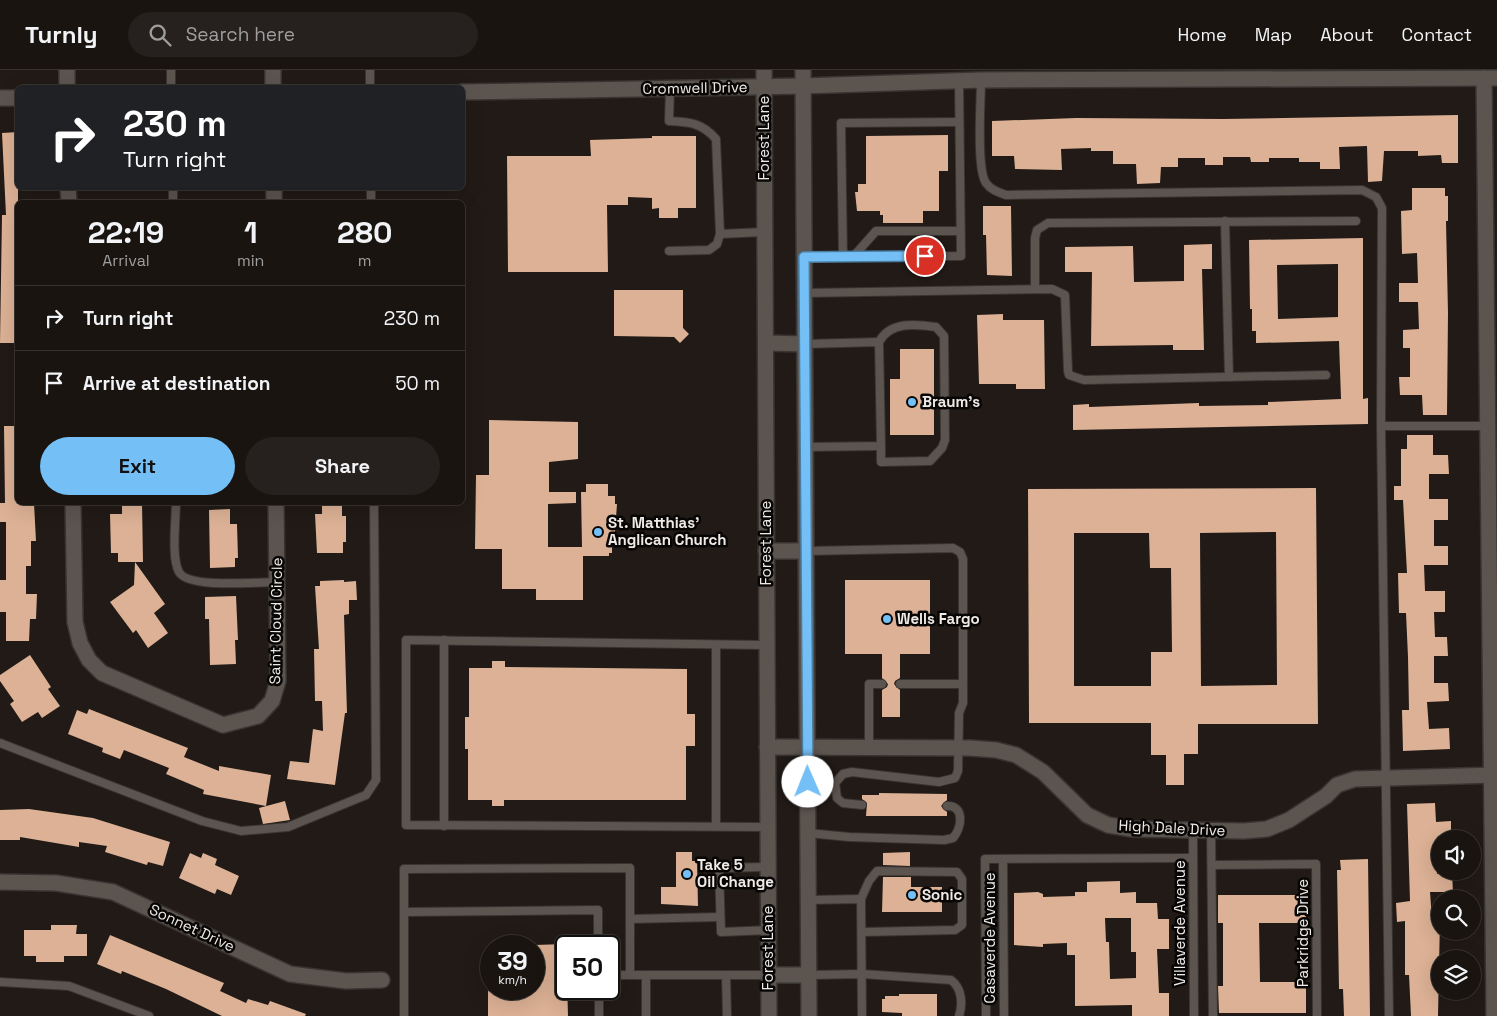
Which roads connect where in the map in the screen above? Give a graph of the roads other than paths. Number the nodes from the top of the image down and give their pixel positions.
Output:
1 (67, 70) edge
2 (171, 70) edge
3 (273, 70) edge
4 (370, 70) edge
5 (764, 70) edge
6 (803, 70) edge
7 (1490, 78) edge
8 (959, 80) junction
9 (981, 80) junction
10 (67, 85) edge
11 (171, 85) edge
12 (273, 85) edge
13 (370, 85) edge
14 (803, 86) junction
15 (764, 87) junction
16 (670, 88) junction
17 (465, 92) edge
18 (0, 98) edge
19 (15, 98) edge
20 (959, 122) junction
21 (1225, 221) junction
22 (1356, 221) dead end
23 (960, 231) junction
24 (765, 232) junction
25 (720, 234) junction
26 (669, 251) dead end
27 (804, 257) junction
28 (843, 257) junction
29 (853, 257) junction
30 (1035, 288) junction
31 (804, 293) junction
32 (879, 342) junction
33 (766, 343) junction
34 (805, 344) junction
35 (1326, 375) dead end
36 (1229, 377) junction
37 (1381, 426) junction
38 (1487, 426) junction
39 (881, 446) junction
40 (806, 447) junction
41 (73, 505) edge
42 (176, 505) edge
43 (276, 505) edge
44 (374, 505) edge
45 (806, 550) junction
46 (766, 551) junction
47 (277, 582) junction
48 (444, 640) junction
49 (716, 645) junction
50 (767, 645) junction
51 (882, 684) dead end
52 (900, 684) dead end
53 (963, 684) junction
54 (0, 742) edge
55 (807, 746) junction
56 (869, 747) junction
57 (767, 748) junction
58 (959, 748) junction
59 (1494, 775) edge
60 (1386, 778) junction
61 (862, 804) dead end
62 (947, 806) dead end
63 (444, 826) junction
64 (716, 826) junction
65 (768, 827) junction
66 (1212, 830) junction
67 (1193, 831) junction
68 (808, 833) junction
69 (1193, 858) junction
70 (1003, 859) junction
71 (1213, 865) junction
72 (768, 867) junction
73 (0, 882) edge
74 (861, 899) junction
75 (808, 900) junction
76 (404, 912) junction
77 (720, 917) junction
78 (630, 919) junction
79 (768, 930) junction
80 (862, 932) junction
81 (598, 935) edge
82 (862, 974) junction
83 (620, 975) edge
84 (630, 975) junction
85 (646, 975) junction
86 (726, 975) junction
87 (768, 975) junction
88 (809, 975) junction
89 (382, 980) dead end
90 (0, 982) edge
91 (599, 1000) edge
92 (149, 1016) edge
93 (404, 1016) edge
94 (599, 1016) edge
95 (646, 1016) edge
96 (727, 1016) edge
97 (769, 1016) edge
98 (809, 1016) edge
99 (862, 1016) edge
100 (959, 1016) edge
101 (986, 1016) edge
102 (1004, 1016) edge
103 (1194, 1016) edge
104 (1213, 1016) edge
105 (1317, 1016) edge
106 (1389, 1016) edge
107 (1494, 1016) edge

1 - 10 street
2 - 11 lane
3 - 12 street
4 - 13 lane
5 - 15 street, Forest Lane
6 - 14 street
7 - 9 street, Cromwell Drive
7 - 38 street
8 - 9 street, Cromwell Drive
8 - 14 street, Cromwell Drive
8 - 20 lane
9 - 37 lane
14 - 15 street, Cromwell Drive
14 - 27 street
15 - 16 street, Cromwell Drive
15 - 24 street, Forest Lane
16 - 17 street, Cromwell Drive
16 - 25 lane
18 - 19 street
20 - 23 lane
20 - 28 lane
21 - 22 lane
21 - 30 lane
21 - 36 lane
23 - 29 lane
23 - 29 lane
24 - 25 lane
24 - 33 street, Forest Lane
25 - 26 lane
27 - 28 lane
27 - 31 street
28 - 29 lane
30 - 31 lane
30 - 36 lane
31 - 34 street
32 - 34 lane
32 - 39 lane
32 - 39 lane
33 - 34 street
33 - 46 street, Forest Lane
34 - 40 street
35 - 36 lane
37 - 38 lane
37 - 60 lane
38 - 59 street
39 - 40 lane
40 - 45 street
41 - 47 street, Saint Cloud Circle
42 - 47 lane
43 - 47 street, Saint Cloud Circle
44 - 54 lane
45 - 46 street
45 - 53 lane
45 - 55 street
46 - 50 street, Forest Lane
48 - 49 lane
48 - 63 lane
48 - 63 lane
49 - 50 lane
49 - 64 lane
50 - 57 street, Forest Lane
51 - 56 lane
52 - 53 lane
53 - 58 lane
55 - 56 street, High Dale Drive
55 - 57 street, High Dale Drive
55 - 68 street
56 - 58 street, High Dale Drive
57 - 65 street, Forest Lane
58 - 61 lane
58 - 67 street, High Dale Drive
59 - 60 street, High Dale Drive
59 - 107 street
60 - 66 street, High Dale Drive
60 - 106 lane
62 - 68 lane
63 - 64 lane
64 - 65 lane
65 - 72 street, Forest Lane
66 - 67 street, High Dale Drive
66 - 71 lane
67 - 69 lane, Villaverde Avenue
68 - 75 street
69 - 70 lane, Casaverde Avenue
69 - 103 lane, Villaverde Avenue
70 - 101 lane, Casaverde Avenue
70 - 102 lane, Casaverde Avenue
71 - 104 lane
71 - 105 lane, Parkridge Drive
72 - 77 lane
72 - 79 street, Forest Lane
73 - 89 street, Sonnet Drive
74 - 75 lane
74 - 80 lane
74 - 80 lane
75 - 88 street
76 - 78 lane
76 - 81 lane
76 - 93 lane
77 - 78 lane
77 - 79 lane
78 - 84 lane
79 - 87 street, Forest Lane
80 - 82 lane
82 - 88 lane
82 - 99 lane
82 - 100 lane
83 - 84 lane
84 - 85 lane
85 - 86 lane
85 - 95 lane
86 - 87 lane
86 - 96 lane
87 - 88 street
87 - 97 street, Forest Lane
88 - 98 street
90 - 92 lane
91 - 94 lane

